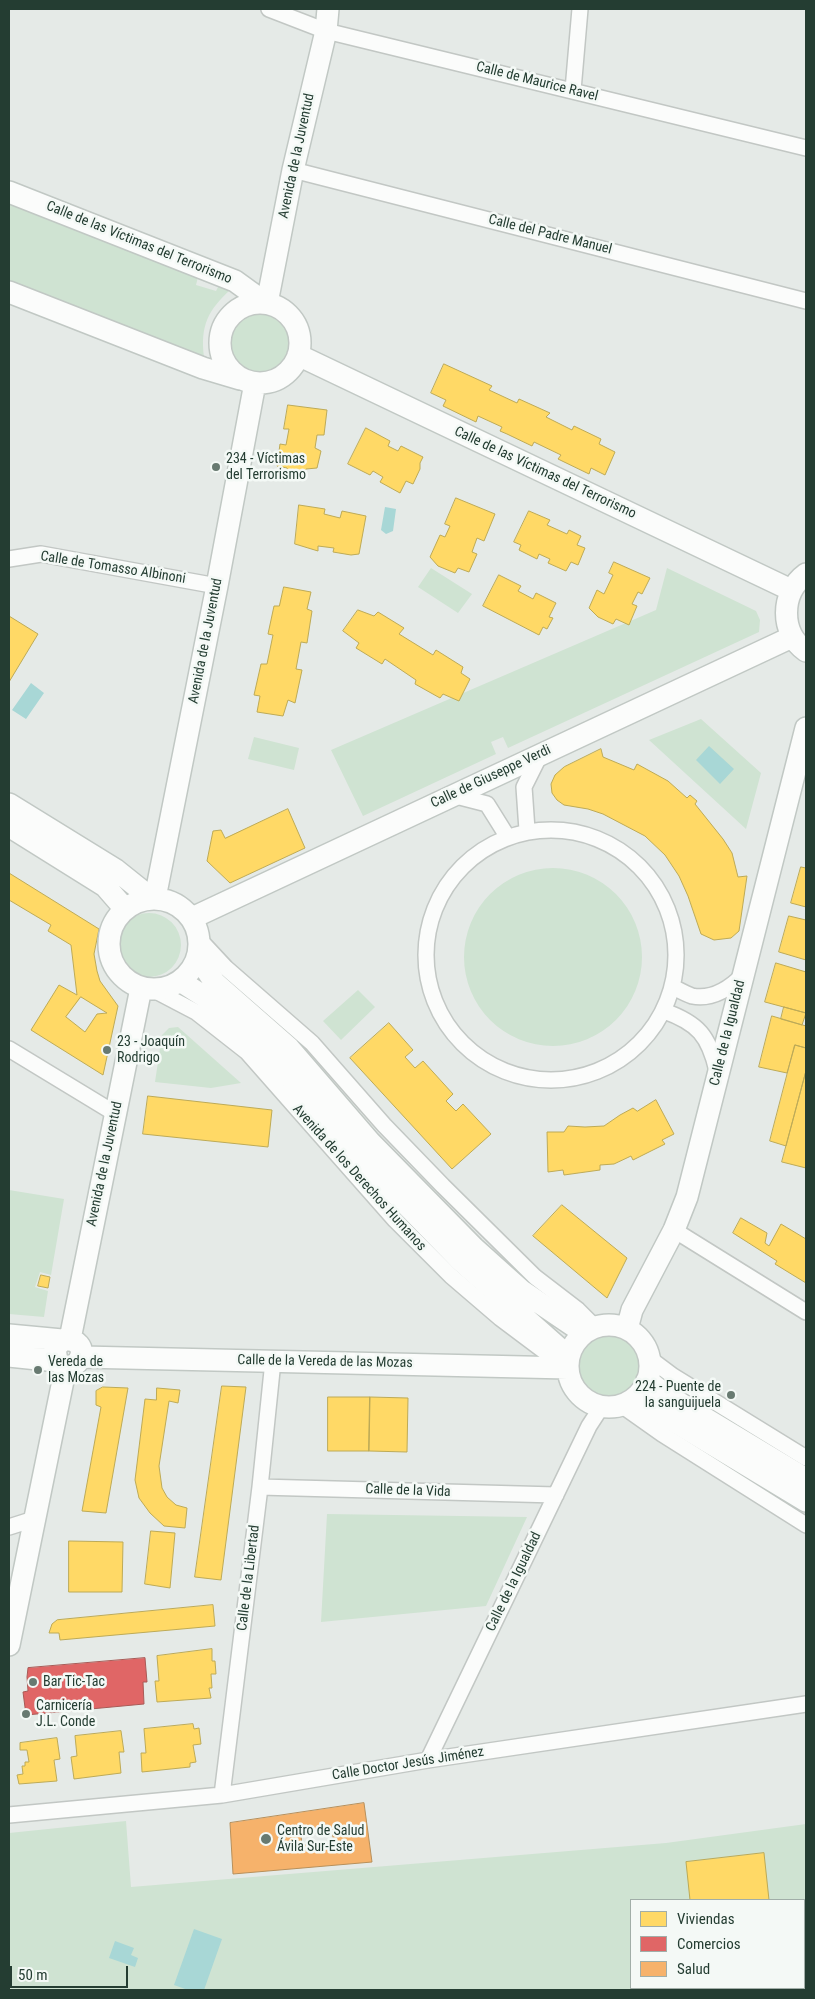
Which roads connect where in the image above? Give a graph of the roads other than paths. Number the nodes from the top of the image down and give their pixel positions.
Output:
1 (269, 9) edge
2 (328, 9) edge
3 (580, 9) edge
4 (326, 31) junction
5 (573, 90) junction
6 (806, 148) edge
7 (293, 170) junction
8 (9, 192) edge
9 (9, 292) edge
10 (806, 301) edge
11 (266, 302) junction
12 (298, 355) junction
13 (250, 381) junction
14 (9, 559) edge
15 (806, 574) edge
16 (217, 586) junction
17 (791, 590) junction
18 (799, 644) edge
19 (806, 728) edge
20 (542, 753) junction
21 (452, 795) junction
22 (9, 804) edge
23 (9, 826) edge
24 (527, 830) junction
25 (507, 836) junction
26 (153, 898) junction
27 (125, 909) junction
28 (192, 918) junction
29 (198, 948) junction
30 (743, 975) junction
31 (180, 981) junction
32 (673, 987) junction
33 (148, 989) junction
34 (664, 1011) junction
35 (9, 1049) edge
36 (718, 1074) junction
37 (116, 1114) junction
38 (674, 1230) junction
39 (806, 1312) edge
40 (627, 1329) junction
41 (590, 1330) junction
42 (9, 1335) edge
43 (67, 1353) junction
44 (9, 1356) edge
45 (649, 1358) junction
46 (273, 1361) junction
47 (568, 1363) junction
48 (647, 1380) junction
49 (618, 1404) junction
50 (806, 1458) edge
51 (806, 1479) edge
52 (260, 1487) junction
53 (556, 1495) junction
54 (806, 1501) edge
55 (34, 1519) junction
56 (806, 1525) edge
57 (9, 1527) edge
58 (9, 1645) edge
59 (806, 1704) edge
60 (428, 1760) junction
61 (222, 1795) junction
62 (9, 1815) edge

1 - 4 street, Calle de Maurice Ravel
2 - 4 street, Avenida de la Juventud
3 - 5 street
4 - 5 street, Calle de Maurice Ravel
4 - 7 street, Avenida de la Juventud
5 - 6 street, Calle de Maurice Ravel
7 - 10 street, Calle del Padre Manuel
7 - 11 street, Avenida de la Juventud
8 - 11 street, Calle de las Víctimas del Terrorismo
9 - 13 street
11 - 12 street
11 - 13 street
12 - 13 street
12 - 17 street, Calle de las Víctimas del Terrorismo
13 - 16 street, Avenida de la Juventud
14 - 16 street, Calle de Tomasso Albinoni
15 - 17 street
16 - 26 street, Avenida de la Juventud
17 - 18 street
18 - 20 street, Calle de Giuseppe Verdi
19 - 30 street, Calle de la Igualdad
20 - 21 street, Calle de Giuseppe Verdi
20 - 24 street
21 - 25 street
21 - 28 street, Calle de Giuseppe Verdi
22 - 26 street
23 - 27 street
24 - 25 street
24 - 32 street
25 - 34 street
26 - 27 street
26 - 28 street
27 - 33 street
28 - 29 street
29 - 31 street
29 - 41 street
30 - 32 street
30 - 36 street, Calle de la Igualdad
31 - 33 street
31 - 47 street, Avenida de los Derechos Humanos
32 - 34 street
33 - 37 street, Avenida de la Juventud
33 - 47 street, Avenida de los Derechos Humanos
34 - 36 street
35 - 37 street
36 - 38 street, Calle de la Igualdad
37 - 43 street, Avenida de la Juventud
38 - 39 street
38 - 40 street, Calle de la Igualdad
40 - 41 street
40 - 45 street
41 - 47 street
42 - 43 street, Calle de la Vereda de las Mozas
43 - 44 street, Calle de la Vereda de las Mozas
43 - 46 street, Calle de la Vereda de las Mozas
43 - 55 street, Avenida de la Juventud
45 - 48 street
45 - 50 street
46 - 47 street, Calle de la Vereda de las Mozas
46 - 52 street, Calle de la Libertad
47 - 49 street
48 - 49 street
48 - 51 street
49 - 53 street, Calle de la Igualdad
49 - 54 street
49 - 56 street
52 - 53 street, Calle de la Vida
52 - 61 street, Calle de la Libertad
53 - 60 street, Calle de la Igualdad
55 - 57 street
55 - 58 street, Avenida de la Juventud
59 - 60 street, Calle Doctor Jesús Jiménez
60 - 61 street, Calle Doctor Jesús Jiménez
61 - 62 street, Calle Doctor Jesús Jiménez

